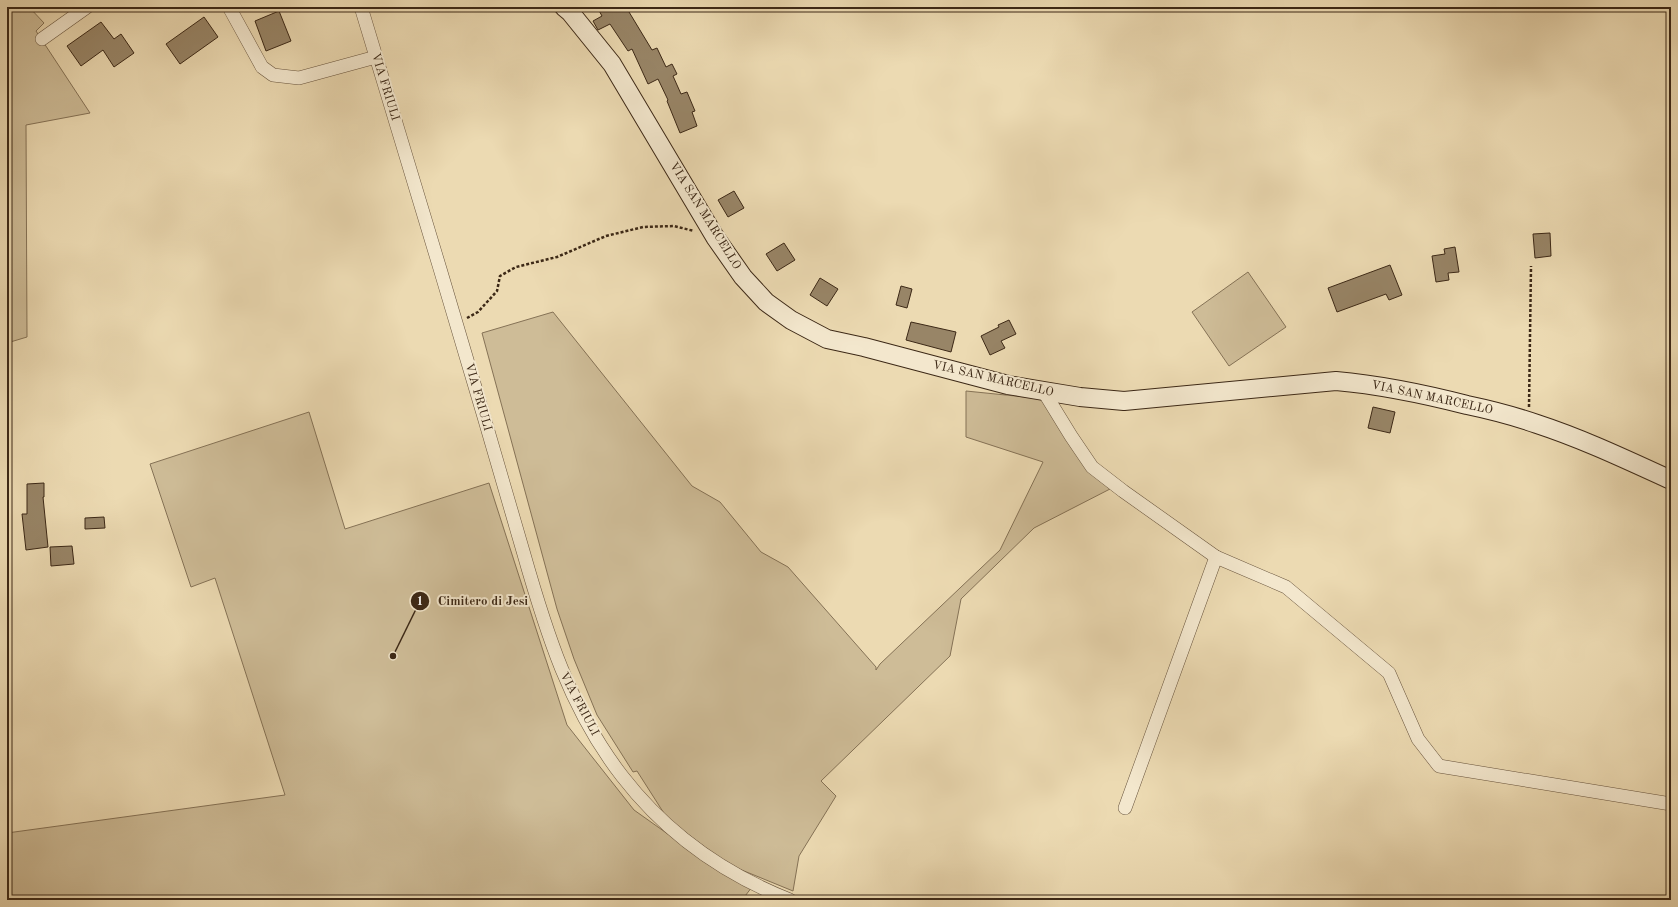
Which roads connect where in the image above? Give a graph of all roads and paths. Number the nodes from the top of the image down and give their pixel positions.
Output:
1 (87, 7) edge
2 (229, 7) edge
3 (361, 7) edge
4 (564, 7) edge
5 (42, 39) dead end
6 (376, 56) junction
7 (715, 237) junction
8 (1531, 266) dead end
9 (456, 324) junction
10 (1044, 392) junction
11 (1529, 421) junction
12 (1671, 480) edge
13 (1216, 557) junction
14 (1671, 804) edge
15 (1125, 808) dead end
16 (790, 900) edge

1 - 5 street
2 - 6 street
3 - 6 street, VIA FRIULI
4 - 7 main road, VIA SAN MARCELLO
6 - 9 street, VIA FRIULI
7 - 9 path
7 - 10 main road, VIA SAN MARCELLO
8 - 11 path
9 - 16 street, VIA FRIULI
10 - 11 main road, VIA SAN MARCELLO
10 - 13 street
11 - 12 main road, VIA SAN MARCELLO
13 - 14 street
13 - 15 street

